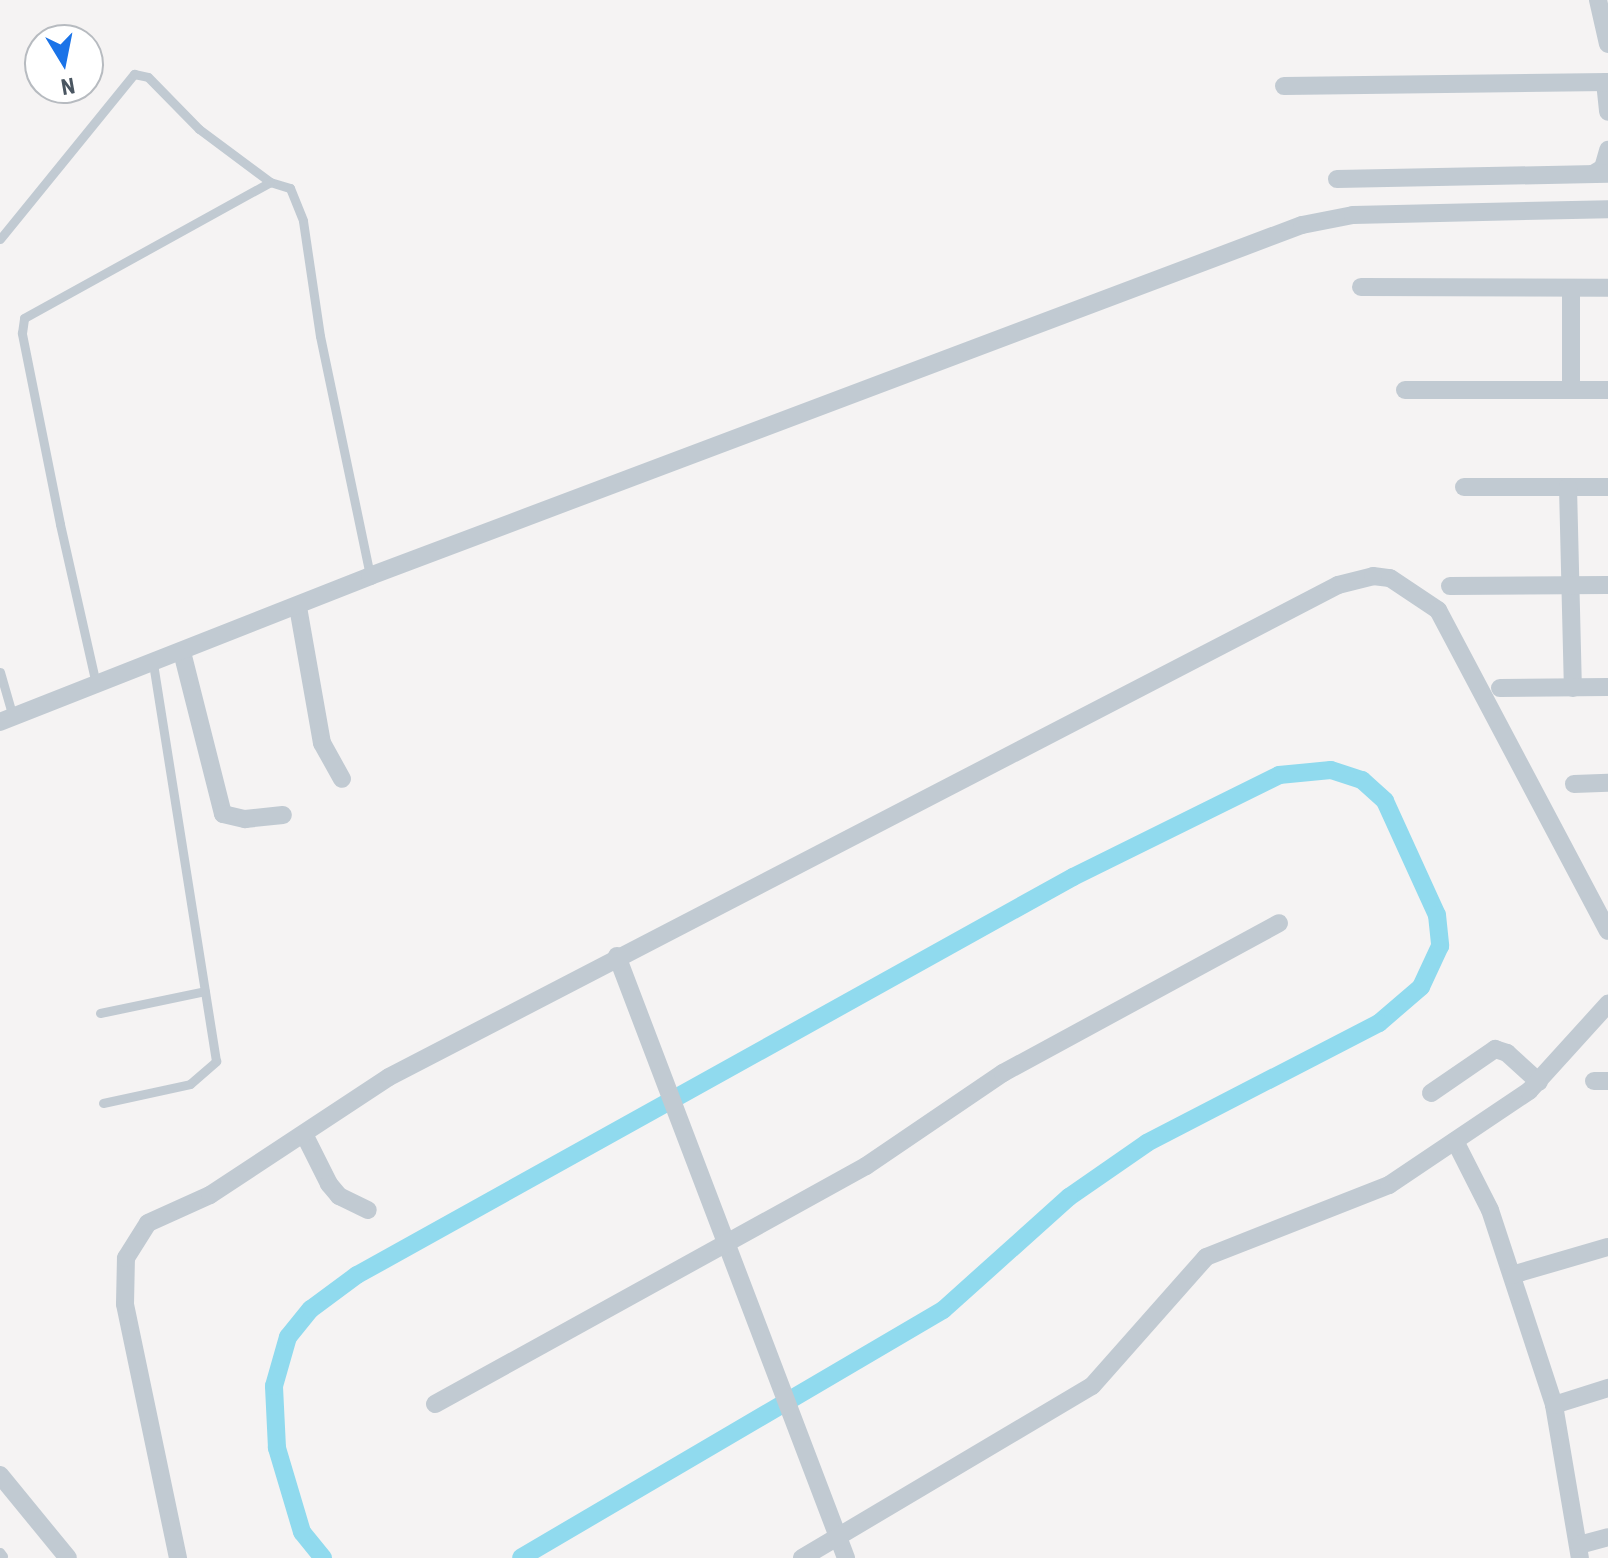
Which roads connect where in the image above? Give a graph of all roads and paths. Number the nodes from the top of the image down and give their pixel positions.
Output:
1 (1598, 0) edge
2 (1608, 44) edge
3 (1606, 82) edge
4 (1284, 86) dead end
5 (1608, 112) edge
6 (1608, 150) edge
7 (1600, 174) edge
8 (1337, 179) dead end
9 (270, 182) junction
10 (1608, 209) edge
11 (0, 239) edge
12 (1361, 287) dead end
13 (1571, 288) junction
14 (1608, 288) edge
15 (1405, 390) dead end
16 (1571, 390) junction
17 (1608, 390) edge
18 (1464, 487) dead end
19 (1568, 487) junction
20 (1608, 487) edge
21 (370, 576) junction
22 (1570, 585) junction
23 (1608, 585) edge
24 (1450, 586) dead end
25 (298, 607) junction
26 (182, 652) junction
27 (153, 662) junction
28 (0, 672) edge
29 (96, 684) junction
30 (1608, 687) edge
31 (1500, 688) dead end
32 (1573, 688) junction
33 (6, 720) edge
34 (342, 779) dead end
35 (1608, 783) edge
36 (1574, 784) dead end
37 (283, 815) dead end
38 (1279, 923) dead end
39 (1608, 931) edge
40 (617, 956) junction
41 (205, 991) junction
42 (1608, 1004) edge
43 (100, 1013) dead end
44 (1539, 1082) junction
45 (1431, 1093) dead end
46 (103, 1103) dead end
47 (304, 1134) junction
48 (1455, 1141) junction
49 (368, 1210) dead end
50 (729, 1242) junction
51 (1608, 1247) edge
52 (1512, 1275) junction
53 (1608, 1388) edge
54 (435, 1404) dead end
55 (1554, 1405) junction
56 (0, 1475) edge
57 (1608, 1537) edge
58 (839, 1538) junction
59 (1580, 1552) edge
60 (68, 1558) edge
61 (178, 1558) edge
62 (802, 1558) edge
63 (846, 1558) edge

1 - 2 street
3 - 4 street
3 - 5 street
6 - 7 street
7 - 8 street
9 - 11 lane
9 - 21 lane
9 - 29 lane
10 - 21 street
12 - 13 street
13 - 14 street
13 - 16 street
15 - 16 street
16 - 17 street
18 - 19 street
19 - 20 street
19 - 22 street
21 - 25 street
22 - 23 street
22 - 24 street
22 - 32 street
25 - 26 street
25 - 34 street
26 - 27 street
26 - 37 street
27 - 29 street
27 - 41 lane
28 - 33 lane
29 - 33 street
30 - 32 street
31 - 32 street
35 - 36 street
38 - 50 street
39 - 40 street
40 - 47 street
40 - 50 street
41 - 43 lane
41 - 46 lane
42 - 44 street
44 - 45 street
44 - 48 street
47 - 49 street
47 - 61 street
48 - 52 street
48 - 58 street
50 - 54 street
50 - 58 street
51 - 52 street
52 - 55 street
53 - 55 street
55 - 59 street
56 - 60 street
57 - 59 street
58 - 62 street
58 - 63 street

